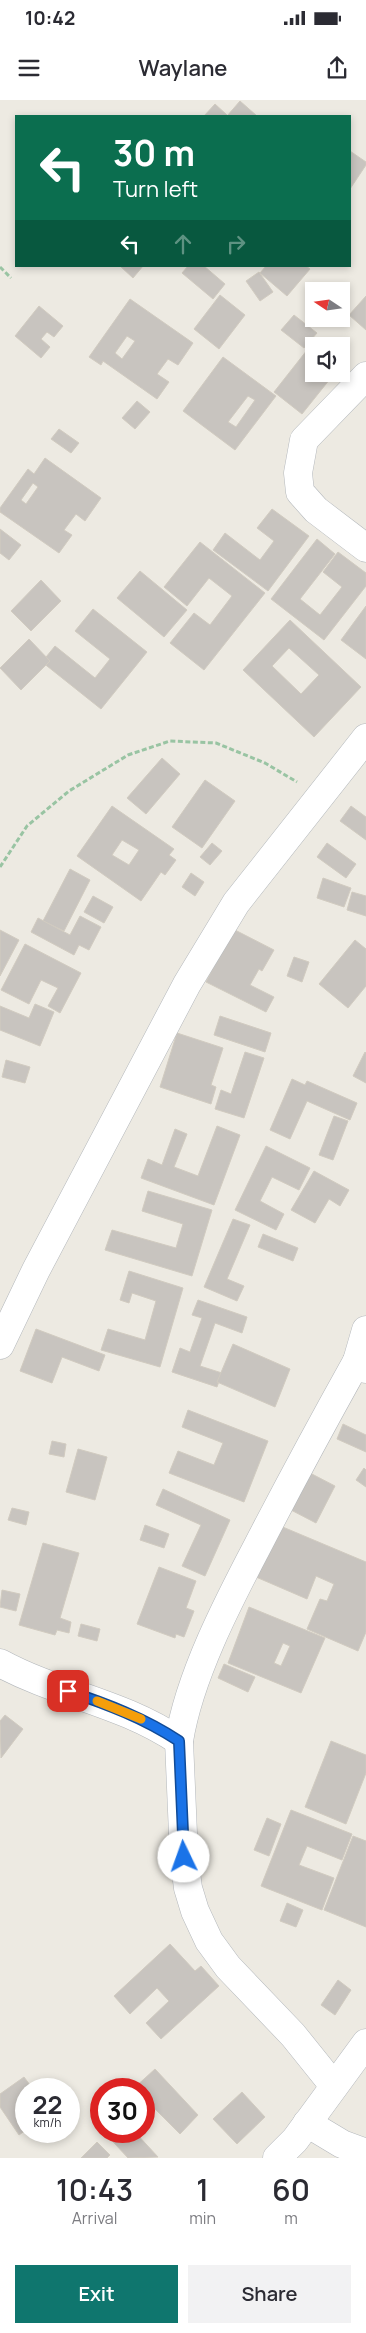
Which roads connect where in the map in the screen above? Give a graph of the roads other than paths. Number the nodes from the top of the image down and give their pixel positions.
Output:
1 (366, 376) edge
2 (366, 548) edge
3 (366, 738) edge
4 (366, 1330) edge
5 (0, 1345) edge
6 (362, 1365) edge
7 (0, 1664) edge
8 (179, 1741) junction
9 (366, 2043) edge
10 (334, 2086) junction
11 (307, 2123) junction
12 (366, 2153) edge
13 (277, 2158) edge

1 - 2 street
3 - 5 street
4 - 6 street
6 - 8 street
7 - 8 street
8 - 10 street
9 - 10 street
10 - 11 street
11 - 12 street
11 - 13 street

